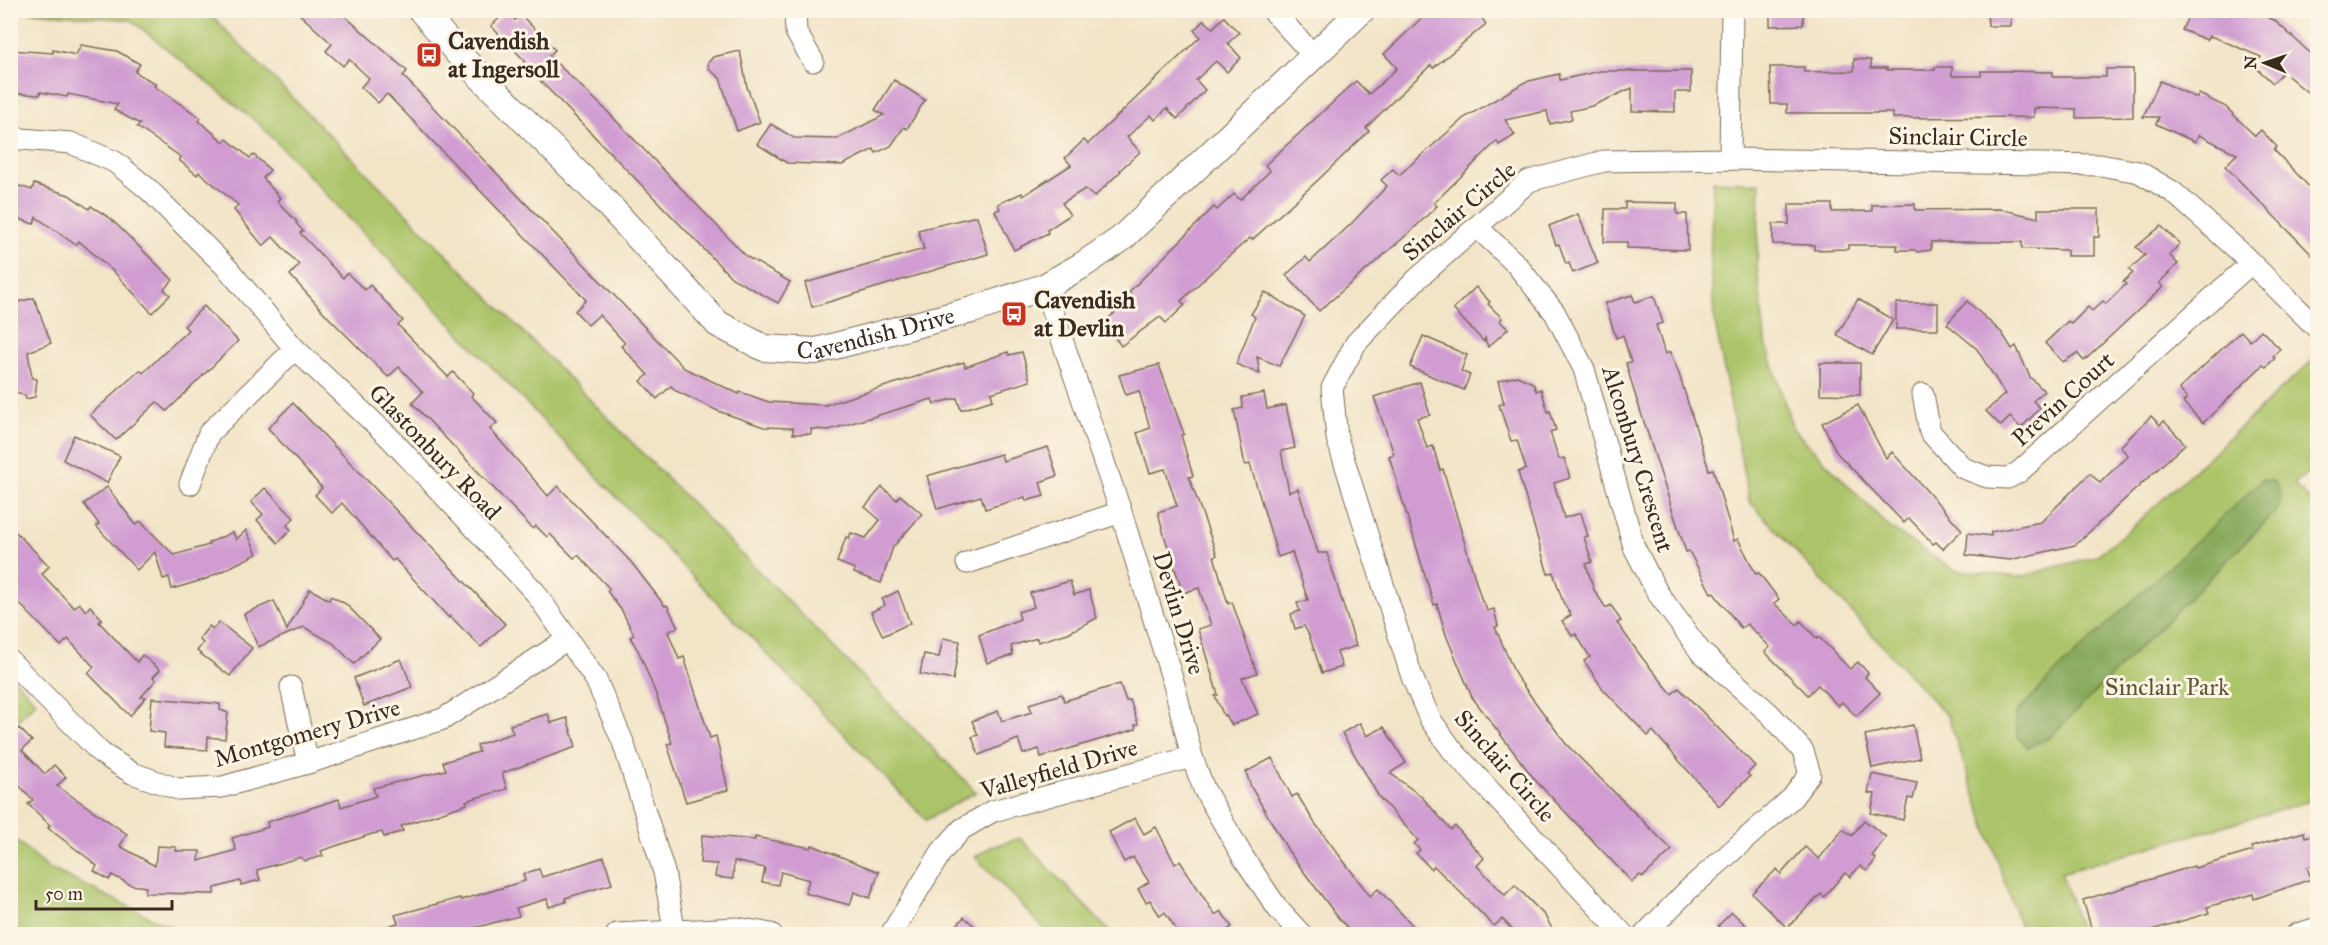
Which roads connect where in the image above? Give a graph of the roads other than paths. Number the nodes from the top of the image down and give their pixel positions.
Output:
1 (795, 10) edge
2 (1272, 10) edge
3 (1362, 10) edge
4 (1732, 10) edge
5 (430, 13) edge
6 (1314, 56) junction
7 (813, 61) dead end
8 (10, 138) edge
9 (1730, 159) junction
10 (1477, 227) junction
11 (2250, 264) junction
12 (1044, 287) junction
13 (2318, 329) edge
14 (296, 349) junction
15 (1923, 394) dead end
16 (190, 483) dead end
17 (1121, 512) junction
18 (967, 562) dead end
19 (568, 639) junction
20 (10, 661) edge
21 (291, 687) dead end
22 (1192, 758) junction
23 (308, 763) junction
24 (2318, 928) edge
25 (674, 929) junction
26 (617, 934) edge
27 (771, 934) edge
28 (891, 934) edge
29 (1302, 934) edge
30 (1623, 934) edge
31 (1645, 934) edge
32 (2297, 934) edge

1 - 7 street
2 - 6 street
3 - 6 street, Cavendish Drive
4 - 9 street
5 - 12 street, Cavendish Drive
6 - 12 street, Cavendish Drive
8 - 14 street, Glastonbury Road
9 - 10 street, Sinclair Circle
9 - 11 street, Sinclair Circle
10 - 30 street, Sinclair Circle
10 - 31 street, Alconbury Crescent
11 - 13 street, Sinclair Circle
11 - 15 street, Previn Court
12 - 17 street, Devlin Drive
14 - 16 street
14 - 19 street, Glastonbury Road
17 - 18 street
17 - 22 street, Devlin Drive
19 - 23 street, Montgomery Drive
19 - 25 street, Glastonbury Road
20 - 23 street, Montgomery Drive
21 - 23 street
22 - 28 street, Valleyfield Drive
22 - 29 street, Devlin Drive
24 - 32 street
25 - 26 street
25 - 27 street

